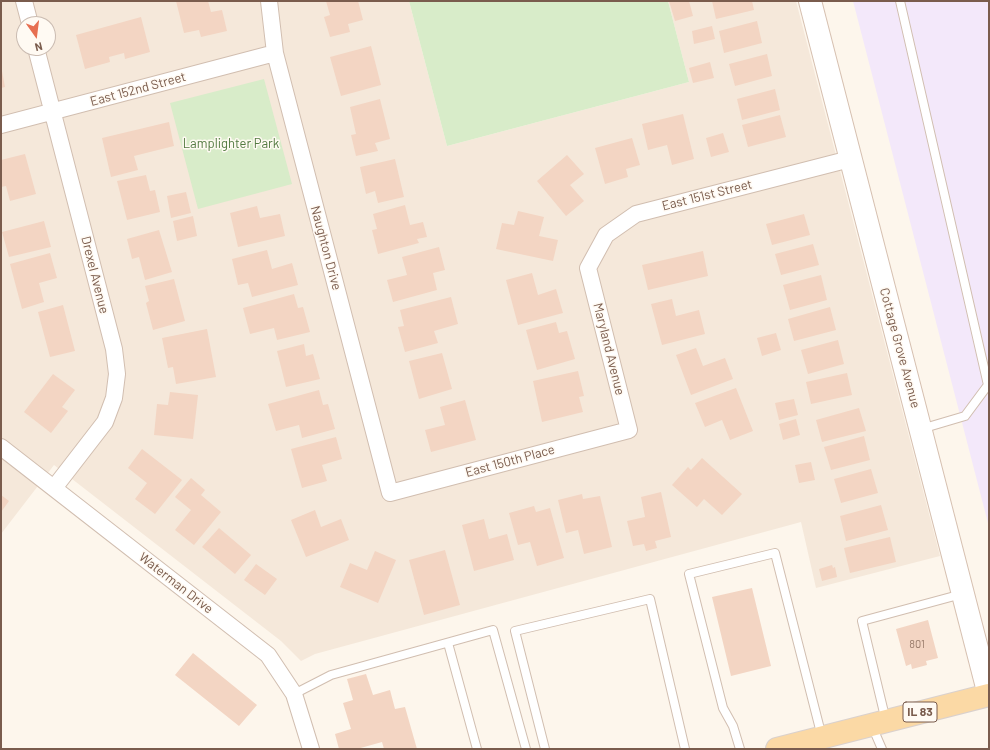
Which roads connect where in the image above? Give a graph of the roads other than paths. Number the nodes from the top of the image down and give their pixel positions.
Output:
1 (24, 1) edge
2 (269, 1) edge
3 (810, 1) edge
4 (900, 1) edge
5 (28, 16) edge
6 (275, 53) junction
7 (38, 56) edge
8 (52, 112) junction
9 (1, 125) edge
10 (850, 158) junction
11 (588, 268) joint
12 (921, 429) junction
13 (629, 430) joint
14 (1, 447) edge
15 (54, 488) junction
16 (390, 493) joint
17 (963, 594) junction
18 (448, 643) junction
19 (294, 694) junction
20 (989, 695) edge
21 (878, 723) junction
22 (822, 737) junction
23 (311, 749) edge
24 (477, 749) edge
25 (526, 749) edge
26 (546, 749) edge
27 (685, 749) edge
28 (740, 749) edge
29 (776, 749) edge
30 (882, 749) edge

1 - 5 street
2 - 6 street, Naughton Drive
3 - 10 main road, Cottage Grove Avenue
4 - 12 lane
6 - 8 street, East 152nd Street
6 - 16 street, Naughton Drive
7 - 8 street, Drexel Avenue
8 - 9 street, East 152nd Street
8 - 15 street, Drexel Avenue
10 - 11 street, East 151st Street
10 - 12 main road, Cottage Grove Avenue
11 - 13 street, Maryland Avenue
12 - 17 main road, Cottage Grove Avenue
13 - 16 street, East 150th Place
14 - 15 street, Waterman Drive
15 - 19 street, Waterman Drive
17 - 20 main road, Cottage Grove Avenue
17 - 21 lane
18 - 19 lane
18 - 24 lane
18 - 25 lane
19 - 23 street, Waterman Drive
20 - 21 main road, IL 83
21 - 22 main road, IL 83
21 - 30 lane
22 - 28 lane
22 - 29 main road, IL 83
26 - 27 lane

